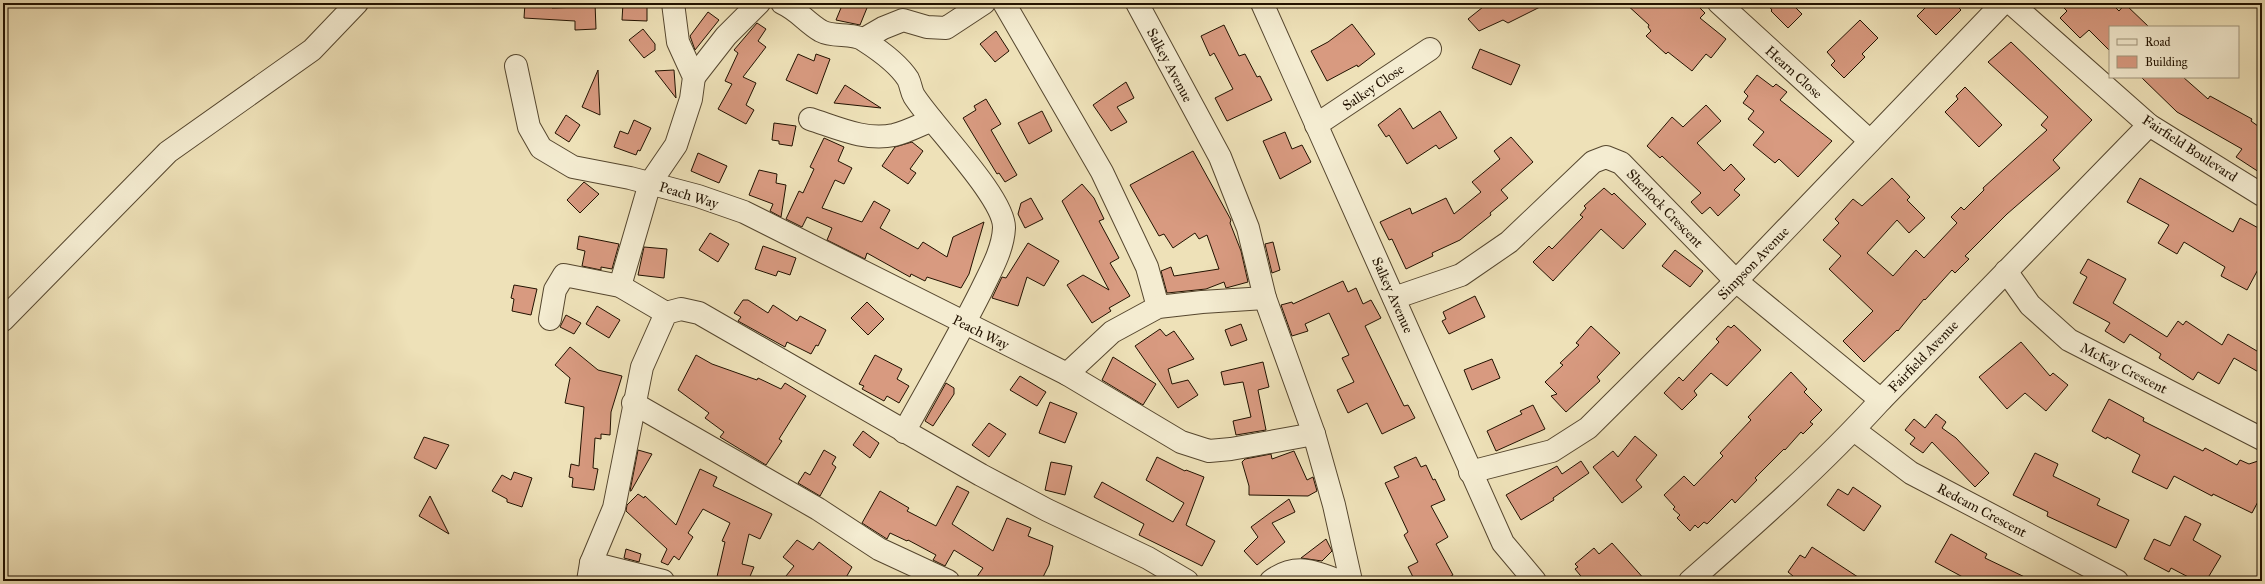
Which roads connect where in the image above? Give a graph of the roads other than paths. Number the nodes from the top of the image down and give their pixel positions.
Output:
1 (358, 3) edge
2 (673, 3) edge
3 (759, 3) edge
4 (782, 3) edge
5 (984, 3) edge
6 (1004, 3) edge
7 (1137, 3) edge
8 (1262, 3) edge
9 (1719, 3) edge
10 (2003, 3) edge
11 (2011, 3) edge
12 (864, 40) junction
13 (1430, 49) dead end
14 (516, 66) dead end
15 (694, 77) junction
16 (810, 119) dead end
17 (932, 120) junction
18 (1316, 125) junction
19 (2149, 125) junction
20 (1870, 141) junction
21 (650, 183) junction
22 (2262, 195) edge
23 (2006, 271) junction
24 (1736, 281) junction
25 (620, 286) junction
26 (1265, 298) junction
27 (1394, 298) junction
28 (1158, 307) junction
29 (666, 313) junction
30 (550, 319) dead end
31 (3, 320) edge
32 (964, 324) junction
33 (1067, 374) junction
34 (1880, 400) junction
35 (633, 403) junction
36 (1854, 430) junction
37 (904, 432) junction
38 (1314, 434) junction
39 (2262, 439) edge
40 (1470, 472) junction
41 (590, 572) edge
42 (663, 581) edge
43 (948, 581) edge
44 (1187, 581) edge
45 (1271, 581) edge
46 (1339, 581) edge
47 (1351, 581) edge
48 (1535, 581) edge
49 (1690, 581) edge
50 (2117, 581) edge

1 - 31 street
2 - 15 street
3 - 15 street
4 - 12 street
5 - 12 street
6 - 28 street
7 - 26 street, Salkey Avenue
8 - 18 street, Salkey Avenue
9 - 20 street, Hearn Close
10 - 20 street, Simpson Avenue
11 - 19 street, Fairfield Boulevard
12 - 17 street
13 - 18 street, Salkey Close
14 - 21 street, Peach Way
15 - 21 street
16 - 17 street
17 - 32 street
18 - 27 street, Salkey Avenue
19 - 22 street, Fairfield Boulevard
19 - 23 street, Fairfield Avenue
20 - 24 street, Simpson Avenue
21 - 25 street
21 - 32 street, Peach Way
23 - 34 street, Fairfield Avenue
23 - 39 street, McKay Crescent
24 - 27 street, Sherlock Crescent
24 - 34 street, Sherlock Crescent
24 - 40 street, Simpson Avenue
25 - 29 street
25 - 30 street
26 - 28 street
26 - 38 street, Salkey Avenue
27 - 40 street, Salkey Avenue
28 - 33 street
29 - 35 street
29 - 37 street
32 - 33 street, Peach Way
32 - 37 street
33 - 38 street, Peach Way
34 - 36 street, Fairfield Avenue
35 - 41 street
35 - 43 street
36 - 49 street, Fairfield Avenue
36 - 50 street, Redcam Crescent
37 - 44 street
38 - 47 street, Salkey Avenue
40 - 48 street, Salkey Avenue
41 - 42 street
45 - 46 street

